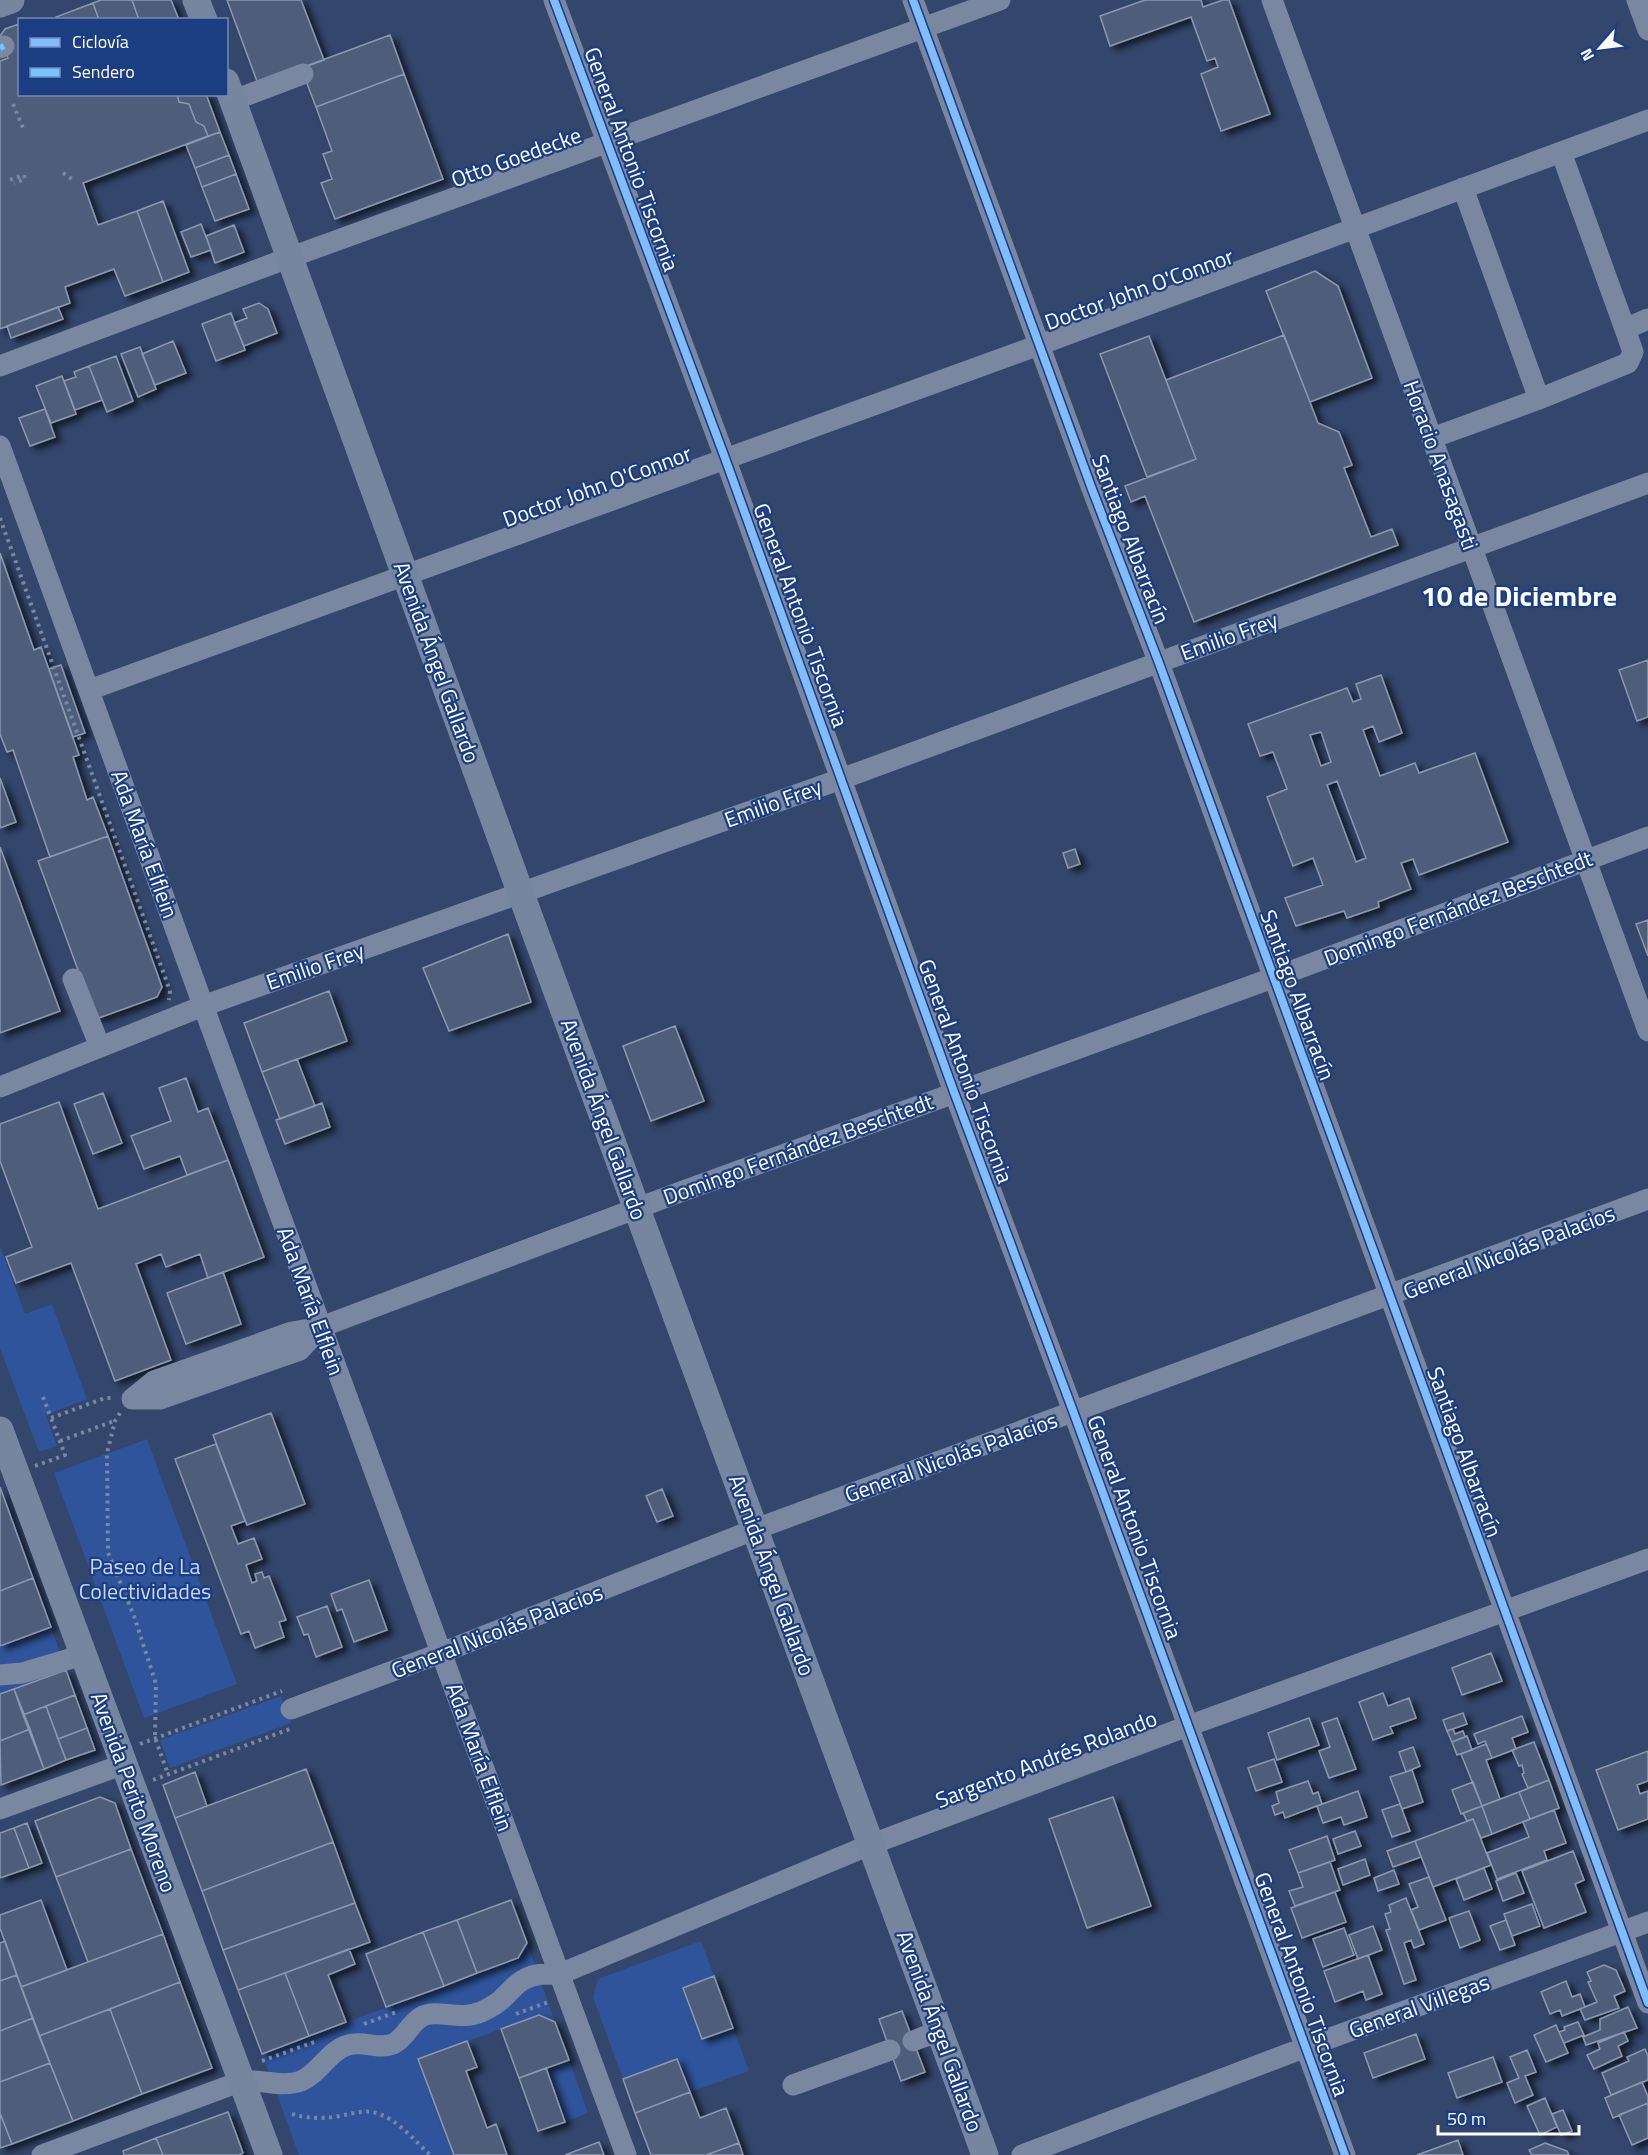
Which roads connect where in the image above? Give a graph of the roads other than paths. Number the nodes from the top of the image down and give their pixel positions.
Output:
1 (11, 0) edge
2 (196, 0) edge
3 (555, 0) edge
4 (913, 0) edge
5 (1000, 0) edge
6 (1272, 0) edge
7 (1637, 0) edge
8 (0, 4) edge
9 (203, 18) edge
10 (923, 28) junction
11 (1648, 30) edge
12 (303, 74) dead end
13 (230, 91) edge
14 (1648, 120) edge
15 (607, 143) junction
16 (1561, 152) junction
17 (1463, 188) junction
18 (1355, 229) junction
19 (291, 257) junction
20 (1648, 320) edge
21 (1625, 329) junction
22 (1039, 345) junction
23 (0, 366) edge
24 (1539, 399) junction
25 (1432, 438) junction
26 (0, 446) edge
27 (725, 458) junction
28 (1648, 483) edge
29 (1471, 547) junction
30 (405, 574) junction
31 (1159, 663) junction
32 (89, 690) junction
33 (841, 779) junction
34 (1648, 837) edge
35 (1585, 860) junction
36 (521, 894) junction
37 (1273, 978) junction
38 (73, 979) dead end
39 (203, 1006) junction
40 (1648, 1031) edge
41 (100, 1047) junction
42 (0, 1087) edge
43 (954, 1092) junction
44 (1648, 1199) edge
45 (637, 1208) junction
46 (1389, 1297) junction
47 (321, 1327) junction
48 (1073, 1411) junction
49 (6, 1453) edge
50 (756, 1530) junction
51 (1648, 1558) edge
52 (1505, 1612) junction
53 (441, 1653) junction
54 (83, 1655) junction
55 (0, 1675) edge
56 (291, 1719) road end
57 (1188, 1726) junction
58 (124, 1764) junction
59 (0, 1809) edge
60 (872, 1844) junction
61 (1648, 1922) edge
62 (1623, 1932) junction
63 (560, 1974) junction
64 (1648, 2003) edge
65 (939, 2031) junction
66 (913, 2041) dead end
67 (1306, 2047) junction
68 (890, 2050) dead end
69 (242, 2081) junction
70 (793, 2085) dead end
71 (42, 2155) edge
72 (269, 2155) edge
73 (626, 2155) edge
74 (985, 2155) edge
75 (1022, 2155) edge
76 (1345, 2155) edge

1 - 8 main road
2 - 9 main road
3 - 15 street, General Antonio Tiscornia
4 - 10 street, Santiago Albarracín
5 - 10 street, Otto Goedecke
6 - 18 street, Horacio Anasagasti
7 - 11 street
10 - 15 street, Otto Goedecke
10 - 22 street, Santiago Albarracín
12 - 13 street
13 - 19 main road, Avenida Ángel Gallardo
14 - 16 street, Doctor John O'Connor
15 - 19 street, Otto Goedecke
15 - 27 street, General Antonio Tiscornia
16 - 17 street, Doctor John O'Connor
16 - 21 street
17 - 18 street, Doctor John O'Connor
17 - 24 street
18 - 22 street, Doctor John O'Connor
18 - 25 street, Horacio Anasagasti
19 - 23 street, Otto Goedecke
19 - 30 main road, Avenida Ángel Gallardo
20 - 21 street
21 - 24 street
22 - 27 street, Doctor John O'Connor
22 - 31 street, Santiago Albarracín
24 - 25 street
25 - 29 street, Horacio Anasagasti
26 - 32 street, Ada María Elflein
27 - 30 street, Doctor John O'Connor
27 - 33 street, General Antonio Tiscornia
28 - 29 street, Emilio Frey
29 - 31 street, Emilio Frey
29 - 35 street, Horacio Anasagasti
30 - 32 street, Doctor John O'Connor
30 - 36 main road, Avenida Ángel Gallardo
31 - 33 street, Emilio Frey
31 - 37 street, Santiago Albarracín
32 - 39 street, Ada María Elflein
33 - 36 street, Emilio Frey
33 - 43 street, General Antonio Tiscornia
34 - 35 street, Domingo Fernández Beschtedt
35 - 37 street, Domingo Fernández Beschtedt
35 - 40 street, Horacio Anasagasti
36 - 39 street, Emilio Frey
36 - 45 main road, Avenida Ángel Gallardo
37 - 43 street, Domingo Fernández Beschtedt
37 - 46 street, Santiago Albarracín
38 - 41 street
39 - 41 street, Emilio Frey
39 - 47 street, Ada María Elflein
41 - 42 street, Emilio Frey
43 - 45 street, Domingo Fernández Beschtedt
43 - 48 street, General Antonio Tiscornia
44 - 46 street, General Nicolás Palacios
45 - 47 street, Domingo Fernández Beschtedt
45 - 50 main road, Avenida Ángel Gallardo
46 - 48 street, General Nicolás Palacios
46 - 52 street, Santiago Albarracín
47 - 47 street, Domingo Fernández Beschtedt
47 - 53 street, Ada María Elflein
48 - 50 street, General Nicolás Palacios
48 - 57 street, General Antonio Tiscornia
49 - 54 main road, Avenida Perito Moreno
50 - 53 street, General Nicolás Palacios
50 - 60 main road, Avenida Ángel Gallardo
51 - 52 street, Sargento Andrés Rolando
52 - 57 street, Sargento Andrés Rolando
52 - 62 street, Santiago Albarracín
53 - 56 street, General Nicolás Palacios
53 - 63 street, Ada María Elflein
54 - 55 street
54 - 58 main road, Avenida Perito Moreno
57 - 60 street, Sargento Andrés Rolando
57 - 67 street, General Antonio Tiscornia
58 - 59 street
58 - 69 main road, Avenida Perito Moreno
60 - 63 street, Sargento Andrés Rolando
60 - 65 main road, Avenida Ángel Gallardo
61 - 62 street, General Villegas
62 - 64 street, Santiago Albarracín
62 - 67 street, General Villegas
63 - 69 street, Sargento Andrés Rolando
63 - 73 street, Ada María Elflein
65 - 66 street
65 - 74 main road, Avenida Ángel Gallardo
67 - 75 street, General Villegas
67 - 76 street, General Antonio Tiscornia
68 - 70 street
69 - 71 street, Sargento Andrés Rolando
69 - 72 main road, Avenida Perito Moreno

